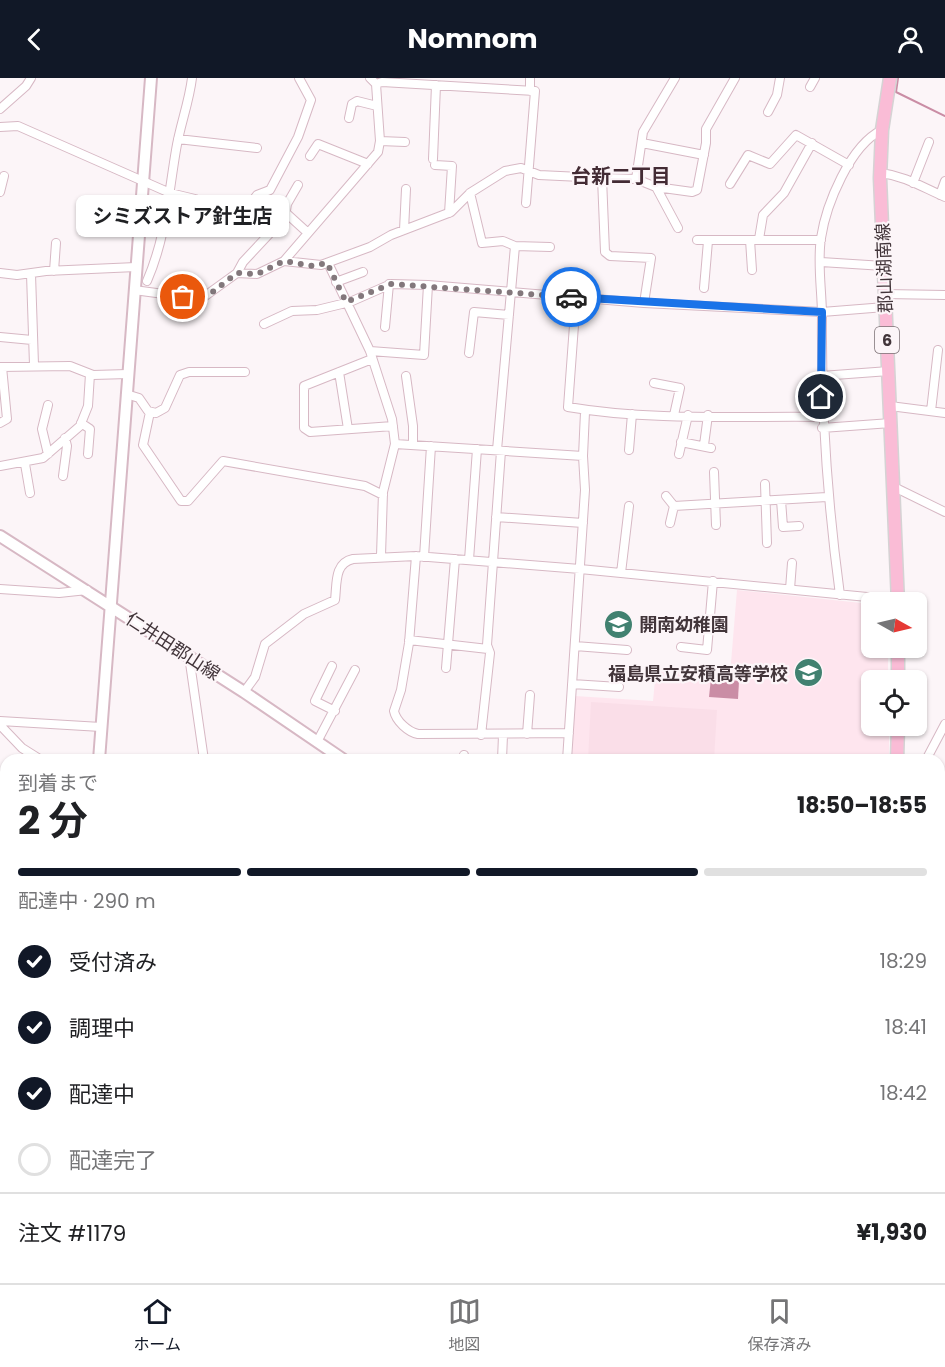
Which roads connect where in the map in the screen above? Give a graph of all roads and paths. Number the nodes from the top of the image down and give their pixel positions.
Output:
1 (31, 78) edge
2 (151, 78) edge
3 (192, 78) edge
4 (299, 78) edge
5 (530, 78) edge
6 (675, 78) edge
7 (735, 78) edge
8 (780, 78) edge
9 (815, 78) edge
10 (890, 78) edge
11 (373, 81) edge
12 (453, 82) edge
13 (436, 85) junction
14 (810, 87) dead end
15 (530, 91) junction
16 (377, 106) junction
17 (0, 109) edge
18 (768, 112) dead end
19 (350, 118) dead end
20 (0, 127) edge
21 (882, 130) junction
22 (178, 139) junction
23 (380, 141) junction
24 (405, 142) dead end
25 (929, 142) dead end
26 (642, 143) junction
27 (812, 143) junction
28 (257, 148) dead end
29 (704, 155) junction
30 (310, 156) dead end
31 (368, 164) junction
32 (849, 165) junction
33 (527, 170) junction
34 (881, 173) junction
35 (4, 176) dead end
36 (602, 178) junction
37 (636, 179) junction
38 (945, 181) edge
39 (143, 182) junction
40 (913, 183) junction
41 (730, 184) dead end
42 (298, 185) dead end
43 (656, 187) junction
44 (406, 189) dead end
45 (0, 192) edge
46 (471, 192) junction
47 (170, 193) junction
48 (942, 196) edge
49 (526, 203) dead end
50 (286, 213) junction
51 (449, 213) junction
52 (678, 228) dead end
53 (404, 230) junction
54 (308, 233) junction
55 (759, 239) junction
56 (697, 240) dead end
57 (750, 240) junction
58 (821, 240) junction
59 (708, 241) junction
60 (56, 243) dead end
61 (515, 246) junction
62 (550, 247) dead end
63 (284, 261) junction
64 (821, 261) junction
65 (327, 263) junction
66 (884, 266) junction
67 (136, 267) junction
68 (752, 270) dead end
69 (54, 271) junction
70 (363, 272) dead end
71 (0, 273) edge
72 (237, 273) junction
73 (32, 274) junction
74 (147, 281) dead end
75 (336, 282) junction
76 (389, 284) junction
77 (428, 285) junction
78 (704, 288) dead end
79 (134, 290) junction
80 (511, 293) junction
81 (885, 294) junction
82 (945, 295) edge
83 (576, 298) junction
84 (346, 302) junction
85 (644, 303) junction
86 (885, 307) junction
87 (822, 312) junction
88 (509, 315) junction
89 (264, 324) dead end
90 (385, 327) dead end
91 (0, 337) edge
92 (32, 340) junction
93 (938, 350) dead end
94 (469, 353) dead end
95 (371, 355) junction
96 (34, 365) junction
97 (1, 367) edge
98 (889, 371) junction
99 (245, 372) dead end
100 (339, 372) junction
101 (90, 374) junction
102 (128, 374) junction
103 (406, 376) dead end
104 (821, 376) junction
105 (654, 382) dead end
106 (126, 394) junction
107 (48, 405) dead end
108 (890, 406) junction
109 (931, 411) junction
110 (150, 412) junction
111 (585, 412) junction
112 (945, 413) edge
113 (632, 414) junction
114 (674, 415) junction
115 (688, 415) junction
116 (708, 415) junction
117 (822, 417) junction
118 (0, 423) edge
119 (81, 423) junction
120 (891, 423) junction
121 (393, 426) junction
122 (822, 428) junction
123 (348, 429) junction
124 (65, 438) junction
125 (681, 442) junction
126 (395, 444) junction
127 (413, 445) junction
128 (431, 446) junction
129 (477, 449) junction
130 (499, 450) junction
131 (629, 450) dead end
132 (48, 454) junction
133 (88, 454) dead end
134 (679, 454) dead end
135 (583, 456) junction
136 (25, 464) junction
137 (0, 466) edge
138 (714, 472) dead end
139 (63, 476) dead end
140 (765, 484) dead end
141 (894, 487) junction
142 (30, 493) dead end
143 (383, 495) junction
144 (666, 496) dead end
145 (827, 497) junction
146 (781, 500) junction
147 (765, 501) junction
148 (715, 503) junction
149 (629, 506) dead end
150 (674, 506) junction
151 (945, 512) edge
152 (496, 518) junction
153 (583, 523) junction
154 (670, 523) dead end
155 (716, 525) dead end
156 (800, 525) dead end
157 (0, 536) edge
158 (767, 543) dead end
159 (381, 556) junction
160 (420, 556) junction
161 (455, 559) junction
162 (469, 560) junction
163 (493, 562) junction
164 (792, 563) dead end
165 (580, 569) junction
166 (621, 573) junction
167 (712, 581) junction
168 (0, 589) edge
169 (790, 589) junction
170 (87, 590) junction
171 (898, 592) edge
172 (840, 595) junction
173 (861, 597) edge
174 (110, 605) junction
175 (409, 640) junction
176 (448, 644) junction
177 (575, 646) junction
178 (681, 647) dead end
179 (488, 649) junction
180 (627, 650) dead end
181 (189, 656) junction
182 (332, 666) dead end
183 (446, 668) dead end
184 (355, 670) dead end
185 (572, 684) junction
186 (619, 687) dead end
187 (244, 692) junction
188 (530, 695) dead end
189 (335, 711) junction
190 (0, 723) edge
191 (945, 724) edge
192 (101, 727) junction
193 (569, 733) junction
194 (526, 734) junction
195 (482, 735) junction
196 (503, 735) junction
197 (897, 736) edge
198 (941, 740) edge
199 (317, 742) junction
200 (32, 754) edge
201 (99, 754) edge
202 (203, 754) edge
203 (335, 754) edge
204 (502, 754) edge
205 (567, 754) edge
206 (897, 754) edge
207 (930, 754) edge

1 - 17 street
2 - 39 street
3 - 22 street
4 - 47 street
5 - 15 street
6 - 26 street
7 - 29 street
8 - 18 street
9 - 14 street
10 - 21 main road, 郡山湖南線 / 6
11 - 13 street
11 - 16 street
12 - 13 street
12 - 15 street
13 - 51 street
15 - 33 street
16 - 19 street
16 - 23 street
20 - 39 street
21 - 32 street
21 - 34 main road, 郡山湖南線 / 6
22 - 28 street
22 - 47 street
23 - 24 street
23 - 31 street
25 - 40 street
26 - 29 street
26 - 37 street
27 - 32 street
27 - 41 street
27 - 55 street
29 - 43 street
30 - 31 street
31 - 54 street
32 - 58 street
33 - 36 street
33 - 46 street
33 - 49 street
34 - 40 street
34 - 66 main road, 郡山湖南線 / 6
35 - 45 street
36 - 37 street
36 - 85 street
37 - 43 street
38 - 48 street
39 - 47 street
39 - 67 street
40 - 48 street
42 - 50 street
43 - 52 street
44 - 53 street
46 - 51 street
46 - 61 street
47 - 74 street
50 - 54 street
50 - 72 street
51 - 53 street
53 - 65 street
54 - 63 street
55 - 57 street
55 - 58 street
56 - 59 street
57 - 59 street
57 - 68 street
58 - 64 street
59 - 78 street
60 - 69 street
61 - 62 street
61 - 80 street
63 - 65 street
63 - 72 street
64 - 66 street
64 - 87 street
65 - 75 street
66 - 81 main road, 郡山湖南線 / 6
67 - 69 street
67 - 79 street
69 - 73 street
70 - 75 street
71 - 73 street
72 - 79 street
73 - 92 street
75 - 84 street
76 - 77 street
76 - 84 street
76 - 90 street
77 - 80 street
77 - 95 street
79 - 102 street
80 - 83 street
80 - 88 street
81 - 82 street
81 - 86 main road, 郡山湖南線 / 6
83 - 85 street
83 - 111 street
84 - 89 street
84 - 95 street
85 - 87 street
86 - 87 street
86 - 98 main road, 郡山湖南線 / 6
87 - 104 street
88 - 94 street
88 - 130 street
91 - 92 street
92 - 96 street
93 - 109 street
95 - 100 street
95 - 121 street
96 - 97 street
96 - 101 street
97 - 118 street
98 - 104 street
98 - 108 main road, 郡山湖南線 / 6
99 - 110 street
100 - 123 street
100 - 123 street
101 - 102 street
101 - 119 street
102 - 106 street
103 - 127 street
104 - 117 street
105 - 114 street
106 - 110 street
106 - 174 street
107 - 132 street
108 - 109 street
108 - 120 main road, 郡山湖南線 / 6
109 - 112 street
110 - 143 street
111 - 113 street
111 - 135 street
113 - 114 street
113 - 131 street
114 - 115 street
115 - 116 street
115 - 125 street
116 - 117 street
116 - 125 street
117 - 122 street
119 - 124 street
119 - 133 street
120 - 122 street
120 - 141 main road, 郡山湖南線 / 6
121 - 123 street
121 - 126 street
122 - 145 street
124 - 132 street
124 - 139 street
125 - 134 street
126 - 127 street
126 - 143 street
127 - 128 street
128 - 129 street
128 - 160 street
129 - 130 street
129 - 162 street
130 - 135 street
130 - 152 street
132 - 136 street
135 - 153 street
136 - 137 street
136 - 142 street
138 - 148 street
140 - 147 street
141 - 151 street
141 - 171 main road, 郡山湖南線 / 6
143 - 159 street
144 - 150 street
145 - 146 street
145 - 172 street
146 - 147 street
146 - 156 street
147 - 148 street
147 - 158 street
148 - 150 street
148 - 155 street
149 - 166 street
150 - 154 street
152 - 153 street
152 - 163 street
153 - 165 street
157 - 170 street, 仁井田郡山線
159 - 160 street
159 - 187 street
160 - 161 street
160 - 175 street
161 - 162 street
161 - 176 street
162 - 163 street
163 - 165 street
163 - 179 street
164 - 169 street
165 - 166 street
165 - 177 street
166 - 167 street
167 - 169 street
167 - 178 street
168 - 170 street
169 - 172 street
170 - 174 street, 仁井田郡山線
172 - 173 street
174 - 181 street, 仁井田郡山線
174 - 192 street
175 - 176 street
175 - 195 street
176 - 179 street
176 - 183 street
177 - 180 street
177 - 185 street
179 - 195 street
181 - 187 street, 仁井田郡山線
181 - 202 street
182 - 189 street
184 - 189 street
185 - 186 street
185 - 193 street
187 - 199 street, 仁井田郡山線
188 - 194 street
189 - 199 street
190 - 192 street
190 - 200 street
191 - 198 street
192 - 201 street
193 - 194 street
193 - 205 street
194 - 196 street
195 - 196 street
196 - 204 street
197 - 206 main road
198 - 207 street
199 - 203 street, 仁井田郡山線

